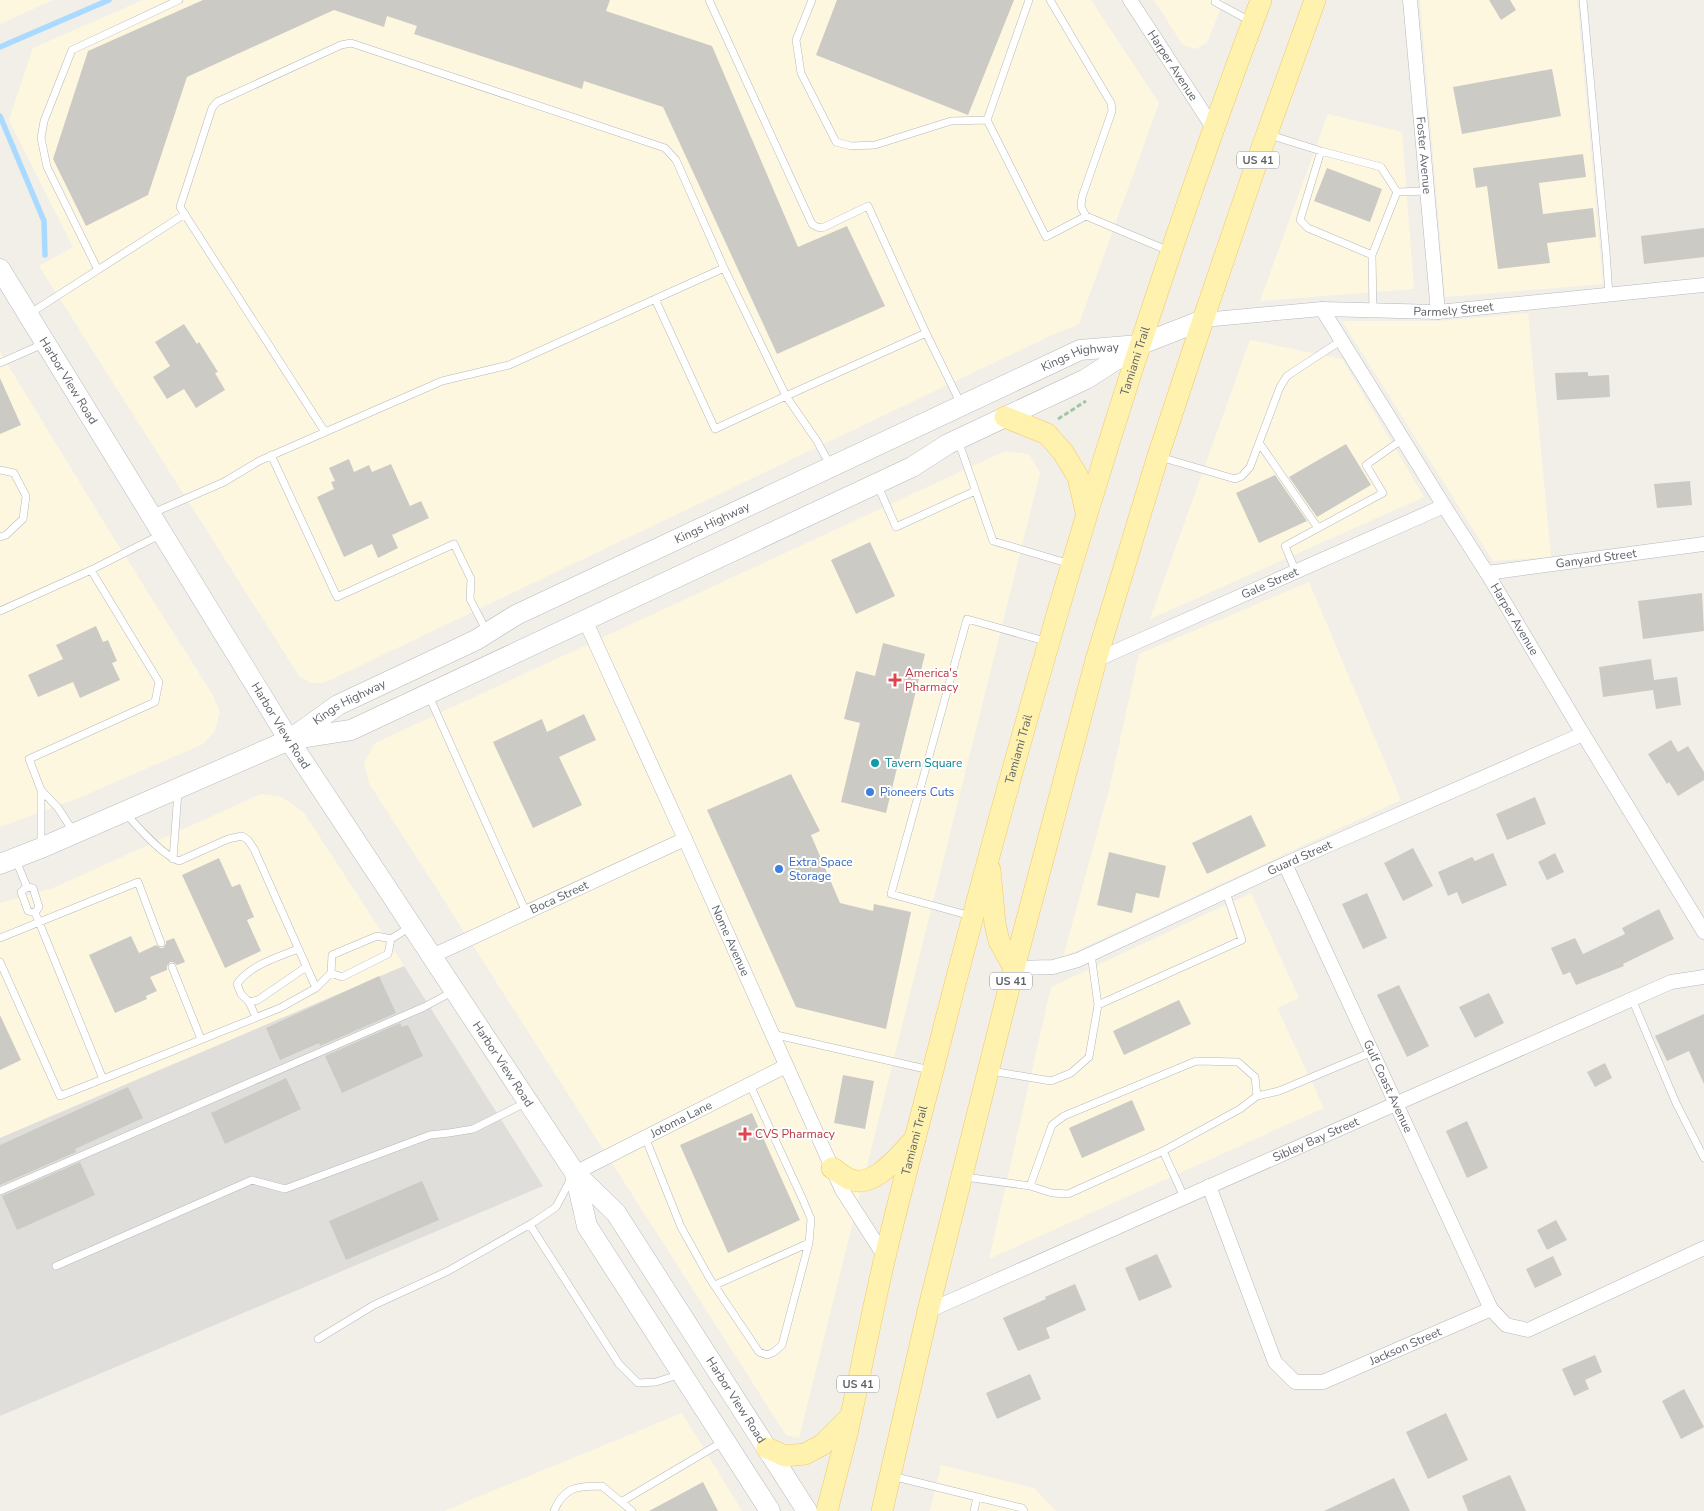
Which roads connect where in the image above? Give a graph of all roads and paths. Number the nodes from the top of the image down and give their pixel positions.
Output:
1 (179, 0) edge
2 (709, 0) edge
3 (812, 0) edge
4 (1029, 0) edge
5 (1050, 0) edge
6 (1130, 0) edge
7 (1215, 0) edge
8 (1261, 0) edge
9 (1316, 0) edge
10 (1410, 0) edge
11 (1583, 0) edge
12 (1252, 22) junction
13 (986, 120) junction
14 (1214, 129) junction
15 (1267, 134) junction
16 (1321, 151) junction
17 (1427, 191) junction
18 (1397, 192) junction
19 (185, 214) junction
20 (1086, 216) junction
21 (1171, 252) junction
22 (1372, 255) junction
23 (724, 268) junction
24 (0, 269) edge
25 (98, 270) junction
26 (1704, 285) edge
27 (1609, 295) junction
28 (655, 299) junction
29 (1322, 309) junction
30 (1373, 310) junction
31 (1438, 312) junction
32 (28, 315) junction
33 (1203, 320) junction
34 (926, 333) junction
35 (1342, 340) junction
36 (45, 342) junction
37 (1139, 345) junction
38 (0, 363) edge
39 (786, 396) junction
40 (1093, 397) dead end
41 (962, 406) junction
42 (1005, 417) junction
43 (1056, 420) dead end
44 (325, 432) junction
45 (957, 440) junction
46 (1402, 440) junction
47 (1260, 444) junction
48 (271, 455) junction
49 (1158, 456) junction
50 (831, 468) junction
51 (0, 470) edge
52 (877, 483) junction
53 (976, 491) junction
54 (845, 498) junction
55 (1444, 506) junction
56 (151, 514) junction
57 (1086, 514) junction
58 (1318, 528) junction
59 (163, 534) junction
60 (0, 536) edge
61 (1704, 544) edge
62 (1071, 565) junction
63 (91, 570) junction
64 (1296, 572) junction
65 (1487, 572) junction
66 (0, 611) edge
67 (585, 620) junction
68 (488, 633) junction
69 (1048, 642) junction
70 (1096, 660) junction
71 (428, 694) junction
72 (1583, 734) junction
73 (289, 740) junction
74 (179, 788) junction
75 (41, 790) junction
76 (124, 812) junction
77 (75, 834) junction
78 (685, 839) junction
79 (41, 848) junction
80 (989, 857) junction
81 (173, 859) junction
82 (8, 861) edge
83 (1285, 864) junction
84 (27, 887) junction
85 (1226, 892) junction
86 (526, 912) junction
87 (35, 913) junction
88 (972, 916) junction
89 (39, 922) junction
90 (412, 926) junction
91 (1704, 932) edge
92 (0, 938) edge
93 (391, 939) junction
94 (161, 943) dead end
95 (298, 948) junction
96 (1091, 954) junction
97 (432, 956) junction
98 (0, 962) edge
99 (306, 966) junction
100 (172, 968) dead end
101 (1014, 968) junction
102 (331, 972) junction
103 (1704, 977) edge
104 (316, 988) junction
105 (455, 990) junction
106 (1632, 999) junction
107 (250, 1002) junction
108 (1098, 1004) junction
109 (256, 1017) junction
110 (772, 1034) junction
111 (200, 1039) junction
112 (1372, 1052) junction
113 (786, 1066) junction
114 (988, 1070) junction
115 (933, 1071) junction
116 (103, 1079) junction
117 (750, 1085) junction
118 (1257, 1096) junction
119 (528, 1102) junction
120 (1396, 1103) junction
121 (645, 1137) junction
122 (915, 1139) junction
123 (1163, 1151) junction
124 (1704, 1158) edge
125 (832, 1168) junction
126 (575, 1173) junction
127 (962, 1176) junction
128 (1030, 1186) junction
129 (1209, 1186) junction
130 (0, 1191) edge
131 (1184, 1197) junction
132 (530, 1225) junction
133 (809, 1243) junction
134 (1704, 1248) edge
135 (885, 1257) junction
136 (56, 1266) dead end
137 (715, 1285) junction
138 (1491, 1309) junction
139 (928, 1310) junction
140 (318, 1339) dead end
141 (681, 1374) junction
142 (851, 1416) junction
143 (724, 1440) junction
144 (767, 1448) junction
145 (891, 1476) junction
146 (977, 1497) junction
147 (621, 1502) junction
148 (554, 1511) edge
149 (632, 1511) edge
150 (770, 1511) edge
151 (807, 1511) edge
152 (827, 1511) edge
153 (882, 1511) edge
154 (974, 1511) edge
155 (1024, 1511) edge

1 - 25 lane
2 - 34 lane
3 - 13 lane
4 - 13 lane
5 - 20 lane
6 - 14 street, Harper Avenue
7 - 12 lane
8 - 12 main road, Tamiami Trail / US 41
9 - 15 main road, US 41
10 - 17 street, Foster Avenue
11 - 27 lane
12 - 14 main road, Tamiami Trail / US 41
13 - 20 lane
14 - 21 main road, Tamiami Trail / US 41
15 - 16 lane
15 - 33 main road, US 41
16 - 18 lane
16 - 22 lane
17 - 18 lane
17 - 31 street, Foster Avenue
18 - 22 lane
19 - 23 lane
19 - 25 lane
19 - 44 lane
20 - 21 lane
21 - 37 main road, Tamiami Trail / US 41
22 - 30 lane
23 - 28 lane
23 - 39 lane
24 - 32 main road, Harbor View Road
25 - 32 lane
26 - 27 street, Parmely Street
27 - 31 street, Parmely Street
28 - 39 lane
28 - 44 lane
29 - 30 street, Parmely Street
29 - 33 street, Parmely Street
29 - 35 street, Harper Avenue
30 - 31 street, Parmely Street
32 - 36 main road, Harbor View Road
33 - 37 main road
33 - 49 main road, US 41
34 - 39 lane
34 - 41 lane
35 - 46 street, Harper Avenue
35 - 47 lane
36 - 38 lane
36 - 56 main road, Harbor View Road
37 - 41 main road, Kings Highway
37 - 42 main road, Kings Highway
37 - 57 main road, Tamiami Trail / US 41
39 - 50 lane
40 - 43 path
41 - 50 main road, Kings Highway
42 - 45 main road, Kings Highway
42 - 57 main road
44 - 48 lane
45 - 52 main road, Kings Highway
45 - 53 lane
46 - 55 street, Harper Avenue
46 - 58 lane
47 - 49 lane
47 - 58 lane
48 - 56 lane
48 - 68 lane
49 - 70 main road, US 41
50 - 54 main road
50 - 68 main road, Kings Highway
51 - 60 lane
52 - 53 lane
52 - 54 main road, Kings Highway
53 - 62 lane
54 - 67 main road, Kings Highway
55 - 64 street, Gale Street
55 - 65 street, Harper Avenue
56 - 59 main road, Harbor View Road
57 - 62 main road, Tamiami Trail / US 41
58 - 64 lane
59 - 63 lane
59 - 73 main road, Harbor View Road
61 - 65 street, Ganyard Street
62 - 69 main road, Tamiami Trail / US 41
63 - 66 lane
63 - 75 lane
64 - 70 street, Gale Street
65 - 72 street, Harper Avenue
67 - 71 main road, Kings Highway
67 - 78 street, Nome Avenue
68 - 73 main road, Kings Highway
69 - 80 main road, Tamiami Trail / US 41
69 - 88 lane
70 - 101 main road, US 41
71 - 73 main road, Kings Highway
71 - 86 lane
72 - 83 street, Guard Street
72 - 91 street, Harper Avenue
73 - 74 main road, Kings Highway
73 - 90 main road, Harbor View Road
74 - 76 main road, Kings Highway
74 - 81 lane
75 - 77 lane
75 - 79 lane
76 - 77 main road, Kings Highway
76 - 81 lane
77 - 79 main road, Kings Highway
78 - 86 street, Boca Street
78 - 110 street, Nome Avenue
79 - 82 main road, Kings Highway
80 - 88 main road, Tamiami Trail / US 41
80 - 101 main road
81 - 95 lane
82 - 84 lane
83 - 85 street, Guard Street
83 - 112 street, Gulf Coast Avenue
84 - 87 lane
84 - 87 lane
85 - 96 street, Guard Street
85 - 108 lane
86 - 97 street, Boca Street
87 - 89 lane
88 - 115 main road, Tamiami Trail / US 41
89 - 92 lane
89 - 94 lane
89 - 116 lane
90 - 93 lane
90 - 97 main road, Harbor View Road
93 - 102 lane
93 - 102 lane
95 - 99 lane
95 - 107 lane
96 - 101 street, Guard Street
96 - 108 lane
97 - 105 main road, Harbor View Road
98 - 116 lane
99 - 104 lane
99 - 107 lane
100 - 111 lane
101 - 114 main road, US 41
102 - 104 lane
103 - 106 street, Sibley Bay Street
104 - 109 lane
105 - 119 main road, Harbor View Road
105 - 130 lane
106 - 120 street, Sibley Bay Street
106 - 124 lane
107 - 109 lane
108 - 114 lane
109 - 111 lane
110 - 113 street, Nome Avenue
110 - 115 lane
111 - 116 lane
112 - 118 lane
112 - 120 street, Gulf Coast Avenue
113 - 117 street, Jotoma Lane
113 - 125 street, Nome Avenue
114 - 127 main road, US 41
115 - 122 main road, Tamiami Trail / US 41
117 - 121 street, Jotoma Lane
117 - 133 lane
118 - 123 lane
118 - 128 lane
119 - 126 main road, Harbor View Road
119 - 136 lane
120 - 129 street, Sibley Bay Street
120 - 138 street, Gulf Coast Avenue
121 - 126 street, Jotoma Lane
121 - 137 lane
122 - 125 main road
122 - 135 main road, Tamiami Trail / US 41
123 - 128 lane
123 - 131 lane
125 - 135 street, Nome Avenue
126 - 132 lane
126 - 141 main road, Harbor View Road
126 - 144 main road, Harbor View Road
127 - 128 lane
127 - 139 main road, US 41
129 - 131 street, Sibley Bay Street
129 - 138 street, Jackson Street
131 - 139 street, Sibley Bay Street
132 - 140 lane
132 - 141 lane
133 - 137 lane
133 - 137 lane
134 - 138 street
135 - 142 main road, Tamiami Trail / US 41
139 - 145 main road, US 41
141 - 143 main road, Harbor View Road
142 - 144 main road
142 - 152 main road, Tamiami Trail / US 41
143 - 147 lane
143 - 150 main road, Harbor View Road
144 - 151 main road, Harbor View Road
145 - 146 lane
145 - 153 main road, US 41
146 - 154 lane
146 - 155 lane
147 - 148 lane
147 - 149 lane

